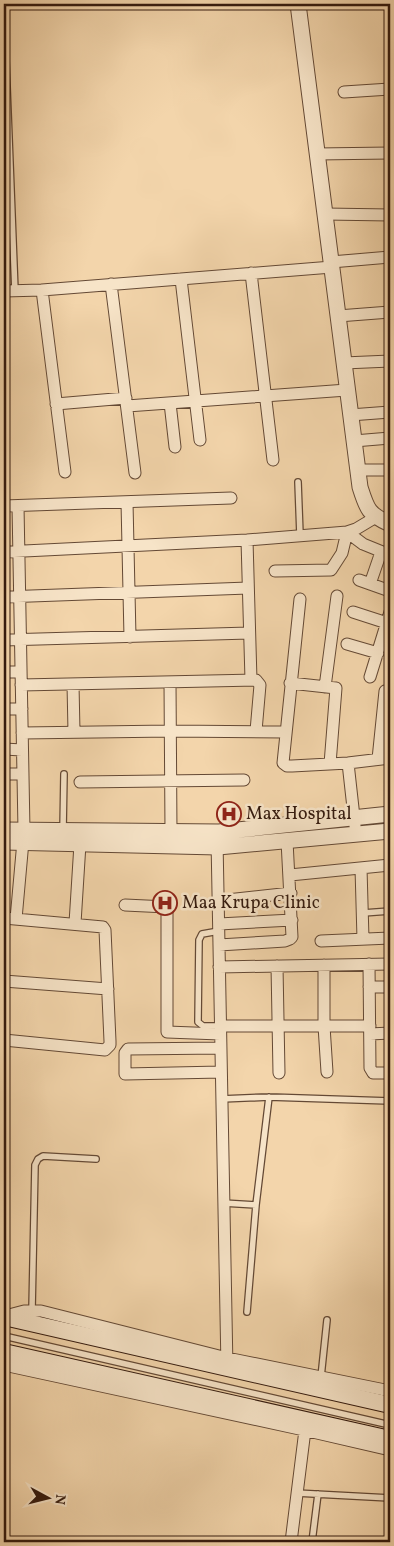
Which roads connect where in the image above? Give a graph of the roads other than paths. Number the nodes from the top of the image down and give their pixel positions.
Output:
1 (298, 4) edge
2 (4, 10) edge
3 (5, 63) edge
4 (390, 89) edge
5 (344, 92) dead end
6 (6, 130) edge
7 (390, 153) edge
8 (317, 154) junction
9 (4, 196) edge
10 (11, 196) junction
11 (324, 214) junction
12 (390, 215) edge
13 (390, 257) edge
14 (331, 264) junction
15 (251, 273) junction
16 (181, 278) junction
17 (111, 284) junction
18 (42, 290) junction
19 (10, 291) edge
20 (390, 312) edge
21 (338, 316) junction
22 (390, 361) edge
23 (344, 363) junction
24 (347, 390) junction
25 (265, 396) junction
26 (195, 401) junction
27 (126, 402) junction
28 (170, 403) junction
29 (56, 404) junction
30 (390, 412) edge
31 (350, 415) junction
32 (390, 438) edge
33 (200, 440) dead end
34 (354, 440) junction
35 (175, 447) dead end
36 (273, 460) dead end
37 (357, 470) junction
38 (390, 470) edge
39 (65, 472) dead end
40 (135, 473) dead end
41 (298, 482) dead end
42 (231, 498) dead end
43 (127, 502) junction
44 (4, 506) edge
45 (18, 506) junction
46 (376, 518) junction
47 (390, 524) edge
48 (347, 532) junction
49 (300, 535) junction
50 (247, 540) junction
51 (129, 546) junction
52 (4, 552) edge
53 (19, 552) junction
54 (385, 554) edge
55 (275, 571) dead end
56 (359, 580) dead end
57 (370, 584) junction
58 (248, 588) junction
59 (390, 591) edge
60 (129, 593) junction
61 (337, 596) dead end
62 (4, 597) edge
63 (20, 597) junction
64 (300, 599) dead end
65 (353, 612) dead end
66 (389, 618) edge
67 (250, 633) junction
68 (130, 637) junction
69 (4, 640) edge
70 (20, 640) junction
71 (347, 644) dead end
72 (378, 653) junction
73 (4, 672) edge
74 (21, 672) junction
75 (370, 677) dead end
76 (251, 680) junction
77 (170, 682) junction
78 (290, 683) junction
79 (73, 684) junction
80 (21, 685) junction
81 (326, 687) junction
82 (384, 691) dead end
83 (4, 709) edge
84 (22, 709) junction
85 (170, 731) junction
86 (256, 731) junction
87 (74, 732) junction
88 (285, 732) junction
89 (22, 733) junction
90 (4, 749) edge
91 (22, 750) junction
92 (390, 758) edge
93 (378, 759) junction
94 (348, 763) junction
95 (330, 764) junction
96 (4, 774) edge
97 (23, 774) junction
98 (64, 774) dead end
99 (244, 780) dead end
100 (170, 781) junction
101 (80, 782) dead end
102 (390, 814) edge
103 (354, 818) junction
104 (4, 830) edge
105 (63, 831) junction
106 (390, 831) edge
107 (171, 832) junction
108 (356, 834) junction
109 (23, 836) junction
110 (217, 840) junction
111 (287, 841) junction
112 (4, 842) edge
113 (80, 844) junction
114 (390, 865) edge
115 (361, 868) junction
116 (290, 875) junction
117 (291, 893) junction
118 (218, 901) junction
119 (125, 905) dead end
120 (390, 911) edge
121 (362, 913) junction
122 (4, 918) edge
123 (16, 919) junction
124 (292, 920) junction
125 (75, 924) junction
126 (219, 928) junction
127 (390, 938) edge
128 (364, 939) junction
129 (320, 941) dead end
130 (219, 945) junction
131 (369, 964) junction
132 (390, 964) edge
133 (324, 965) junction
134 (278, 966) junction
135 (219, 968) junction
136 (4, 981) edge
137 (369, 987) junction
138 (390, 987) edge
139 (108, 989) junction
140 (278, 1026) junction
141 (324, 1026) junction
142 (220, 1030) junction
143 (370, 1030) junction
144 (390, 1033) edge
145 (4, 1040) edge
146 (221, 1048) junction
147 (221, 1072) junction
148 (326, 1072) dead end
149 (390, 1073) edge
150 (279, 1074) dead end
151 (269, 1097) junction
152 (221, 1098) junction
153 (390, 1102) edge
154 (96, 1159) dead end
155 (223, 1203) junction
156 (256, 1205) junction
157 (32, 1310) junction
158 (247, 1312) dead end
159 (4, 1317) edge
160 (328, 1320) dead end
161 (4, 1336) edge
162 (4, 1352) edge
163 (227, 1363) junction
164 (4, 1365) edge
165 (321, 1377) junction
166 (390, 1391) edge
167 (390, 1405) edge
168 (305, 1425) junction
169 (390, 1425) edge
170 (390, 1439) edge
171 (390, 1450) edge
172 (296, 1493) junction
173 (318, 1494) junction
174 (390, 1498) edge
175 (290, 1542) edge
176 (312, 1542) edge

1 - 8 street
2 - 3 lane
3 - 6 lane
4 - 5 street
6 - 10 lane
7 - 8 street
8 - 11 street
9 - 10 lane
10 - 19 lane
11 - 12 street
11 - 14 street
13 - 14 street
14 - 15 street
14 - 21 street
15 - 16 street
15 - 25 street
16 - 17 street
16 - 26 street
17 - 18 street
17 - 27 street
18 - 19 street
18 - 29 street
20 - 21 street
21 - 23 street
22 - 23 street
23 - 24 street
24 - 25 street
24 - 31 street
25 - 26 street
25 - 36 street
26 - 28 street
26 - 33 street
27 - 28 street
27 - 29 street
27 - 40 street
28 - 35 street
29 - 39 street
30 - 31 street
31 - 34 street
32 - 34 street
34 - 37 street
37 - 38 street
37 - 46 street
41 - 49 lane
42 - 43 street
43 - 45 street
43 - 51 street
44 - 45 street
45 - 53 street
46 - 47 street
46 - 48 street
48 - 49 street
48 - 54 street
48 - 55 street
49 - 50 street
50 - 51 street
50 - 58 street
51 - 53 street
51 - 60 street
52 - 53 street
53 - 63 street
54 - 57 street
56 - 57 street
57 - 59 street
58 - 60 street
58 - 67 street
60 - 63 street
60 - 68 street
61 - 81 street
62 - 63 street
63 - 70 street
64 - 78 street
65 - 66 street
66 - 72 street
67 - 68 street
67 - 76 street
68 - 70 street
69 - 70 street
70 - 74 street
71 - 72 street
72 - 75 street
73 - 74 street
74 - 80 street
76 - 77 street
76 - 86 street
77 - 79 street
77 - 85 street
78 - 81 street
78 - 88 street
79 - 80 street
79 - 87 street
80 - 84 street
81 - 95 street
82 - 93 street
83 - 84 street
84 - 89 street
85 - 86 street
85 - 87 street
85 - 100 street
86 - 88 street
87 - 89 street
88 - 95 street
89 - 91 street
90 - 91 street
91 - 97 street
92 - 93 street
93 - 94 street
94 - 95 street
94 - 103 street
96 - 97 street
97 - 109 street
98 - 105 lane
99 - 100 street
100 - 101 street
100 - 107 street
102 - 103 street
103 - 108 street
103 - 110 street
104 - 109 street
105 - 107 street
105 - 109 street
106 - 108 street
107 - 110 street
108 - 111 street
109 - 112 street
109 - 113 street
109 - 123 street
110 - 111 street
110 - 113 street
110 - 118 street
111 - 116 street
113 - 125 street
114 - 115 street
115 - 116 street
115 - 121 street
116 - 117 street
117 - 118 street
117 - 124 street
118 - 126 street
119 - 142 street
120 - 121 lane
121 - 128 street
122 - 123 street
123 - 125 street
124 - 126 street
124 - 130 street
125 - 139 street
126 - 130 street
126 - 142 lane
127 - 128 street
128 - 129 street
130 - 135 street
131 - 132 street
131 - 133 street
131 - 137 street
133 - 134 street
133 - 141 street
134 - 135 street
134 - 140 street
135 - 142 street
136 - 139 street
137 - 138 street
137 - 143 street
139 - 145 street
140 - 141 street
140 - 142 street
140 - 150 street
141 - 143 street
141 - 148 street
142 - 146 street
143 - 144 street
143 - 149 street
146 - 147 street
146 - 147 street
147 - 152 street
151 - 152 lane
151 - 153 lane
151 - 156 lane
152 - 155 street
154 - 157 lane
155 - 156 lane
155 - 163 street
156 - 158 lane
157 - 159 street
157 - 163 street
159 - 163 main road
160 - 165 lane
161 - 169 lane
162 - 168 main road
163 - 165 street
163 - 167 main road
164 - 168 street
165 - 166 street
168 - 170 main road
168 - 171 street
168 - 172 street
172 - 173 lane
172 - 175 street
173 - 174 lane
173 - 176 lane

